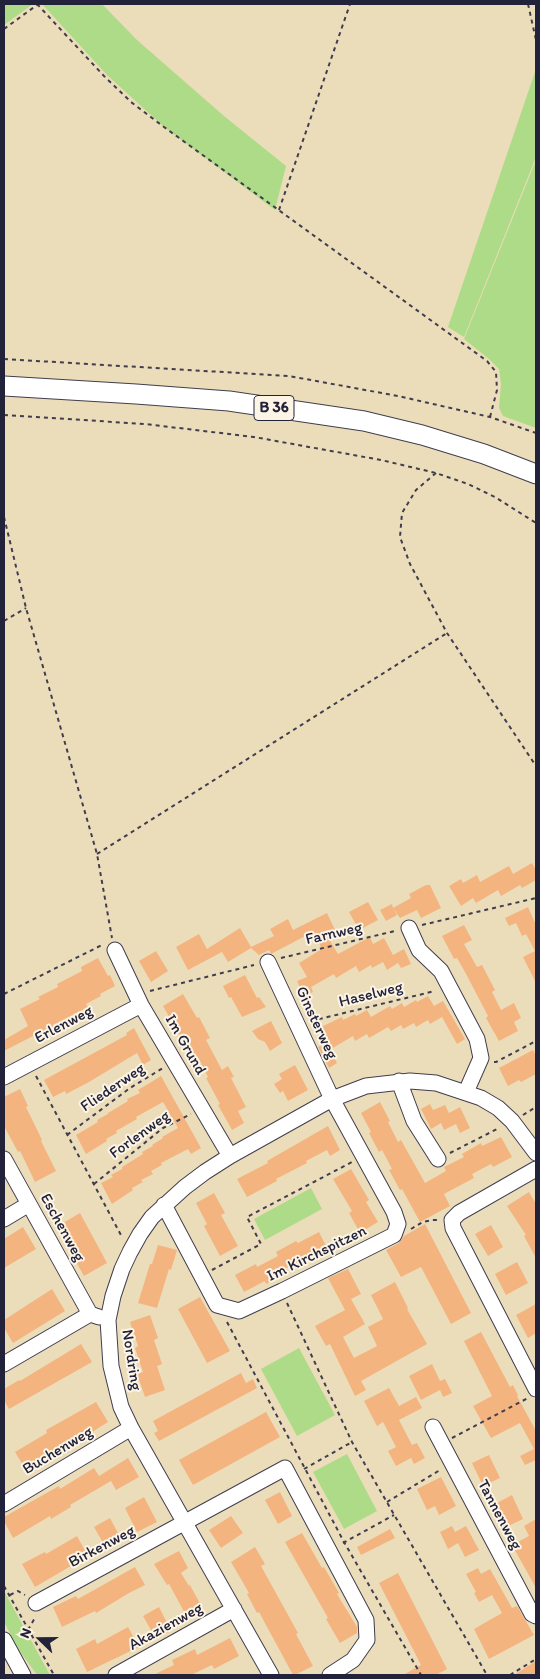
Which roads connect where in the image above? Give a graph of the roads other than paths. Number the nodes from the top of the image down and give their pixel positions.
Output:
1 (4, 386) edge
2 (536, 474) edge
3 (409, 928) road end
4 (115, 950) road end
5 (268, 962) road end
6 (139, 1000) junction
7 (4, 1077) edge
8 (399, 1081) junction
9 (466, 1092) junction
10 (332, 1099) junction
11 (536, 1153) edge
12 (230, 1156) junction
13 (4, 1159) edge
14 (438, 1159) road end
15 (536, 1169) edge
16 (29, 1204) junction
17 (164, 1205) junction
18 (4, 1219) edge
19 (90, 1314) junction
20 (108, 1320) junction
21 (4, 1364) edge
22 (533, 1393) edge
23 (433, 1427) dead end
24 (130, 1428) junction
25 (4, 1504) edge
26 (185, 1523) junction
27 (36, 1602) road end
28 (234, 1609) junction
29 (536, 1616) edge
30 (4, 1640) edge
31 (23, 1675) edge
32 (116, 1675) edge
33 (271, 1675) edge
34 (330, 1675) edge

1 - 2 main road, B 36
3 - 9 street
4 - 6 street, Im Grund
5 - 10 street, Ginsterweg
6 - 7 street, Erlenweg
6 - 12 street, Im Grund
8 - 9 street, Nordring
8 - 10 street, Nordring
8 - 14 street
9 - 11 street, Nordring
10 - 12 street, Nordring
10 - 17 street, Im Kirchspitzen
12 - 17 street, Nordring
13 - 16 street, Eschenweg
15 - 22 street
16 - 18 street
16 - 19 street, Eschenweg
17 - 20 street, Nordring
19 - 20 street
19 - 21 street
20 - 24 street, Nordring
23 - 29 street, Tannenweg
24 - 25 street, Buchenweg
24 - 26 street, Nordring
26 - 27 street, Birkenweg
26 - 28 street, Nordring
26 - 34 street, Birkenweg
28 - 32 street, Akazienweg
28 - 33 street, Nordring
30 - 31 street

